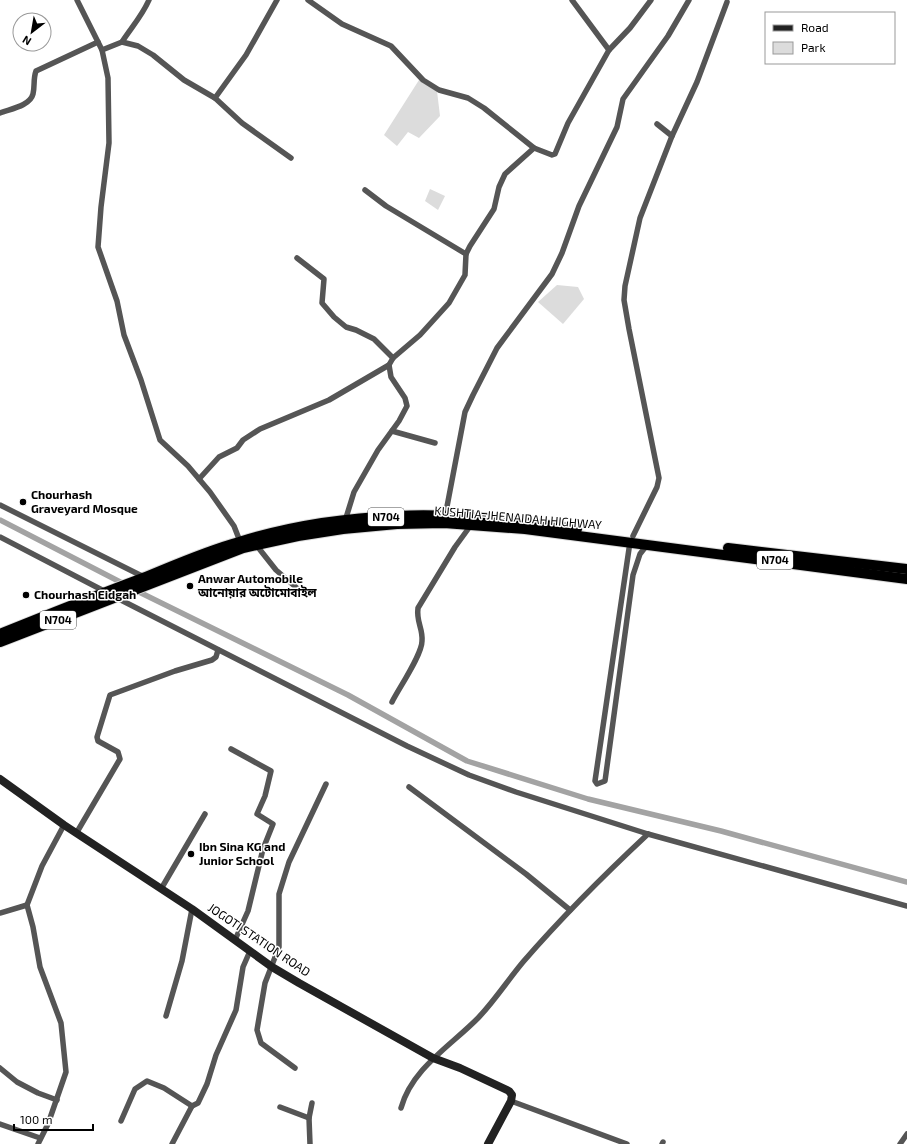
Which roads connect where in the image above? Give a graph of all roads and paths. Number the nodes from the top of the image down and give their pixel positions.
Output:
1 (77, 0) edge
2 (149, 0) edge
3 (277, 0) edge
4 (308, 0) edge
5 (572, 0) edge
6 (651, 0) edge
7 (689, 0) edge
8 (727, 2) dead end
9 (98, 42) junction
10 (122, 42) junction
11 (102, 50) junction
12 (609, 50) junction
13 (215, 98) junction
14 (0, 113) edge
15 (657, 124) dead end
16 (672, 136) junction
17 (534, 148) junction
18 (291, 158) dead end
19 (365, 190) dead end
20 (466, 254) junction
21 (297, 258) dead end
22 (393, 358) junction
23 (389, 365) junction
24 (392, 431) junction
25 (434, 443) dead end
26 (199, 479) junction
27 (0, 505) edge
28 (444, 519) junction
29 (344, 524) junction
30 (471, 525) junction
31 (0, 537) edge
32 (639, 540) junction
33 (242, 545) junction
34 (256, 546) junction
35 (907, 569) edge
36 (143, 578) junction
37 (907, 579) edge
38 (298, 588) dead end
39 (112, 593) junction
40 (14, 632) junction
41 (0, 634) edge
42 (0, 642) edge
43 (218, 650) junction
44 (392, 702) dead end
45 (231, 750) dead end
46 (0, 779) edge
47 (326, 784) dead end
48 (409, 787) dead end
49 (205, 814) dead end
50 (64, 825) junction
51 (77, 832) junction
52 (648, 834) junction
53 (161, 889) junction
54 (27, 905) junction
55 (907, 906) edge
56 (192, 909) junction
57 (570, 910) junction
58 (0, 913) edge
59 (235, 940) junction
60 (250, 951) junction
61 (272, 967) junction
62 (166, 1016) dead end
63 (433, 1058) junction
64 (0, 1068) edge
65 (295, 1068) dead end
66 (57, 1100) junction
67 (511, 1101) junction
68 (312, 1103) dead end
69 (192, 1106) junction
70 (280, 1107) dead end
71 (401, 1108) dead end
72 (309, 1118) junction
73 (121, 1121) dead end
74 (0, 1124) edge
75 (907, 1134) edge
76 (38, 1141) edge
77 (172, 1144) edge
78 (310, 1144) edge
79 (488, 1144) edge
80 (627, 1144) edge
81 (900, 1144) edge

1 - 9 street
2 - 10 street
3 - 13 street
4 - 17 street
5 - 12 street
6 - 12 street
7 - 28 street
8 - 16 street
9 - 11 street
9 - 14 street
10 - 11 street
10 - 13 street
11 - 26 street
12 - 17 street
13 - 18 street
15 - 16 street
16 - 32 street
17 - 20 street
19 - 20 street
20 - 22 street
21 - 22 street
22 - 23 street
23 - 24 street
23 - 26 street
24 - 25 street
24 - 29 street
26 - 33 street
27 - 36 street
28 - 29 highway, KUSHTIA-JHENAIDAH HIGHWAY / N704
28 - 30 highway, KUSHTIA-JHENAIDAH HIGHWAY / N704
28 - 32 highway, KUSHTIA-JHENAIDAH HIGHWAY / N704
29 - 33 highway, KUSHTIA-JHENAIDAH HIGHWAY / N704
29 - 34 highway, KUSHTIA-JHENAIDAH HIGHWAY / N704
30 - 32 highway, KUSHTIA-JHENAIDAH HIGHWAY / N704
30 - 44 street
31 - 39 street
32 - 32 street
32 - 35 highway, KUSHTIA-JHENAIDAH HIGHWAY / N704
32 - 37 highway, KUSHTIA-JHENAIDAH HIGHWAY / N704
33 - 34 highway, KUSHTIA-JHENAIDAH HIGHWAY / N704
33 - 36 highway, KUSHTIA-JHENAIDAH HIGHWAY / N704
33 - 39 highway, KUSHTIA-JHENAIDAH HIGHWAY / N704
34 - 38 street
36 - 39 highway, KUSHTIA-JHENAIDAH HIGHWAY / N704
39 - 40 highway, KUSHTIA-JHENAIDAH HIGHWAY / N704
39 - 43 street
40 - 41 highway, KUSHTIA-JHENAIDAH HIGHWAY / N704
40 - 42 highway, KUSHTIA-JHENAIDAH HIGHWAY / N704
43 - 51 street
43 - 52 street
45 - 59 street
46 - 50 street, JOGOTI STATION ROAD
47 - 61 street
48 - 57 street
49 - 53 street
50 - 51 street, JOGOTI STATION ROAD
50 - 54 street
51 - 53 street, JOGOTI STATION ROAD
52 - 55 street
52 - 57 street
53 - 56 street, JOGOTI STATION ROAD
54 - 58 street
54 - 66 street
56 - 59 street, JOGOTI STATION ROAD
56 - 62 street
57 - 63 street
59 - 60 street, JOGOTI STATION ROAD
60 - 61 street, JOGOTI STATION ROAD
60 - 69 street
61 - 63 street, JOGOTI STATION ROAD
61 - 65 street
63 - 67 street, JOGOTI STATION ROAD
63 - 71 street
64 - 66 street
66 - 76 street
67 - 79 street
67 - 80 street
68 - 72 street
69 - 73 street
69 - 77 street
70 - 72 street
72 - 78 street
74 - 76 street
75 - 81 street

